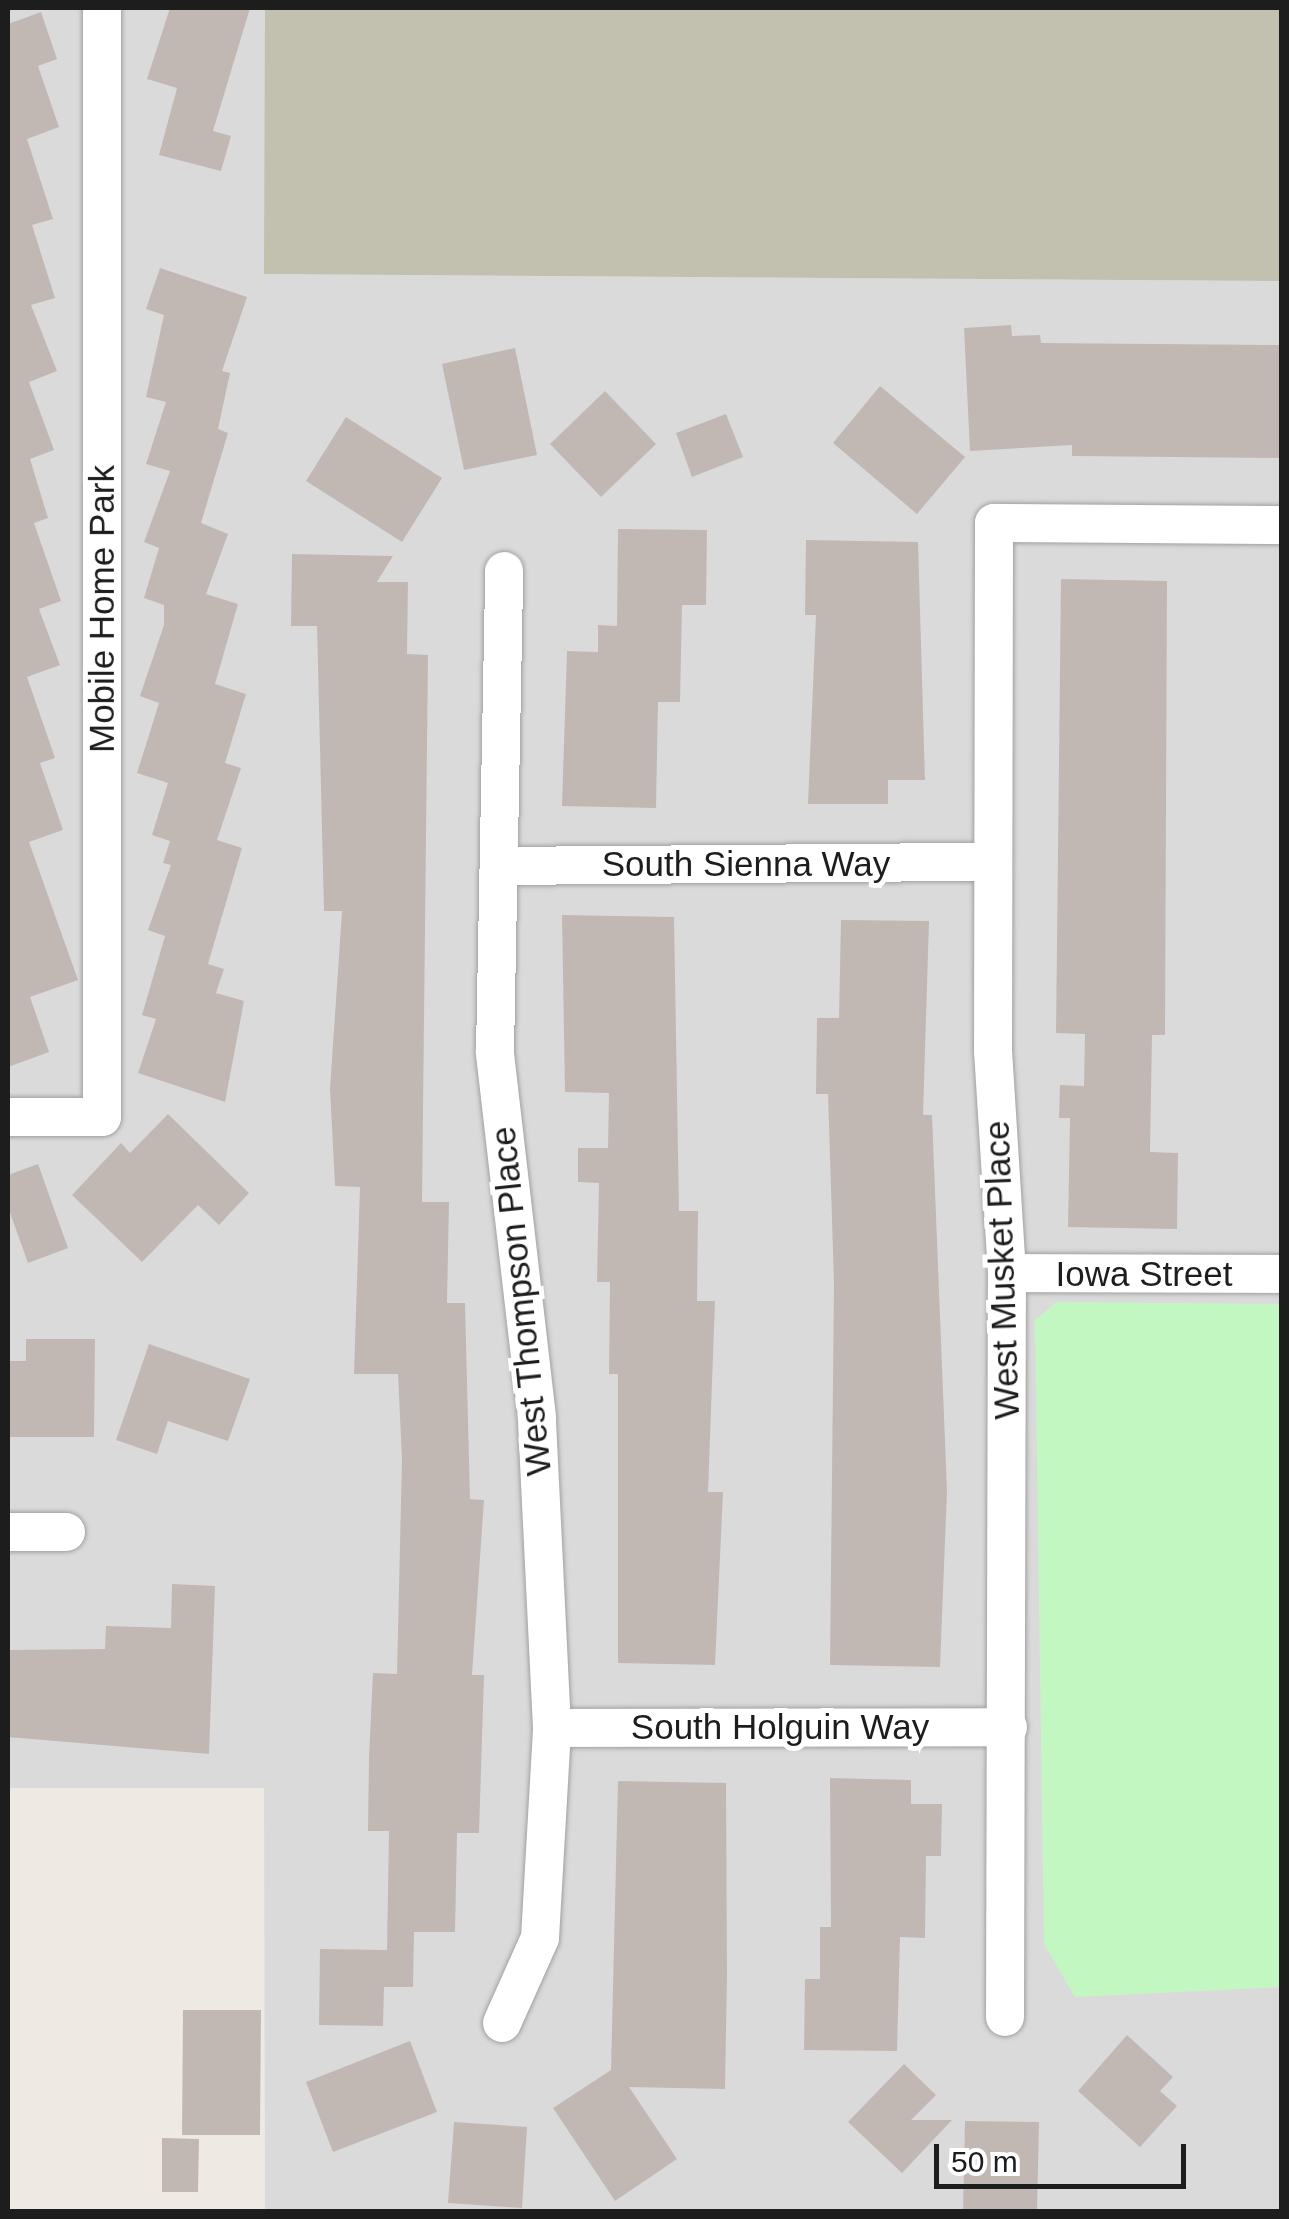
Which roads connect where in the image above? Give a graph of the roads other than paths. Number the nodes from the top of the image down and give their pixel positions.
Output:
1 (102, 8) edge
2 (1282, 524) edge
3 (504, 571) dead end
4 (991, 862) junction
5 (500, 866) junction
6 (8, 1117) edge
7 (1007, 1273) junction
8 (1282, 1274) edge
9 (8, 1532) edge
10 (66, 1532) dead end
11 (1008, 1727) junction
12 (552, 1728) junction
13 (1005, 2017) dead end
14 (502, 2023) dead end

1 - 6 street, Mobile Home Park
2 - 4 street, West Musket Place
3 - 5 street, West Thompson Place
4 - 5 street, South Sienna Way
4 - 7 street, West Musket Place
5 - 12 street, West Thompson Place
7 - 8 street, Iowa Street
7 - 11 street, West Musket Place
9 - 10 street
11 - 12 street, South Holguin Way
11 - 13 street, West Musket Place
12 - 14 street, West Thompson Place

